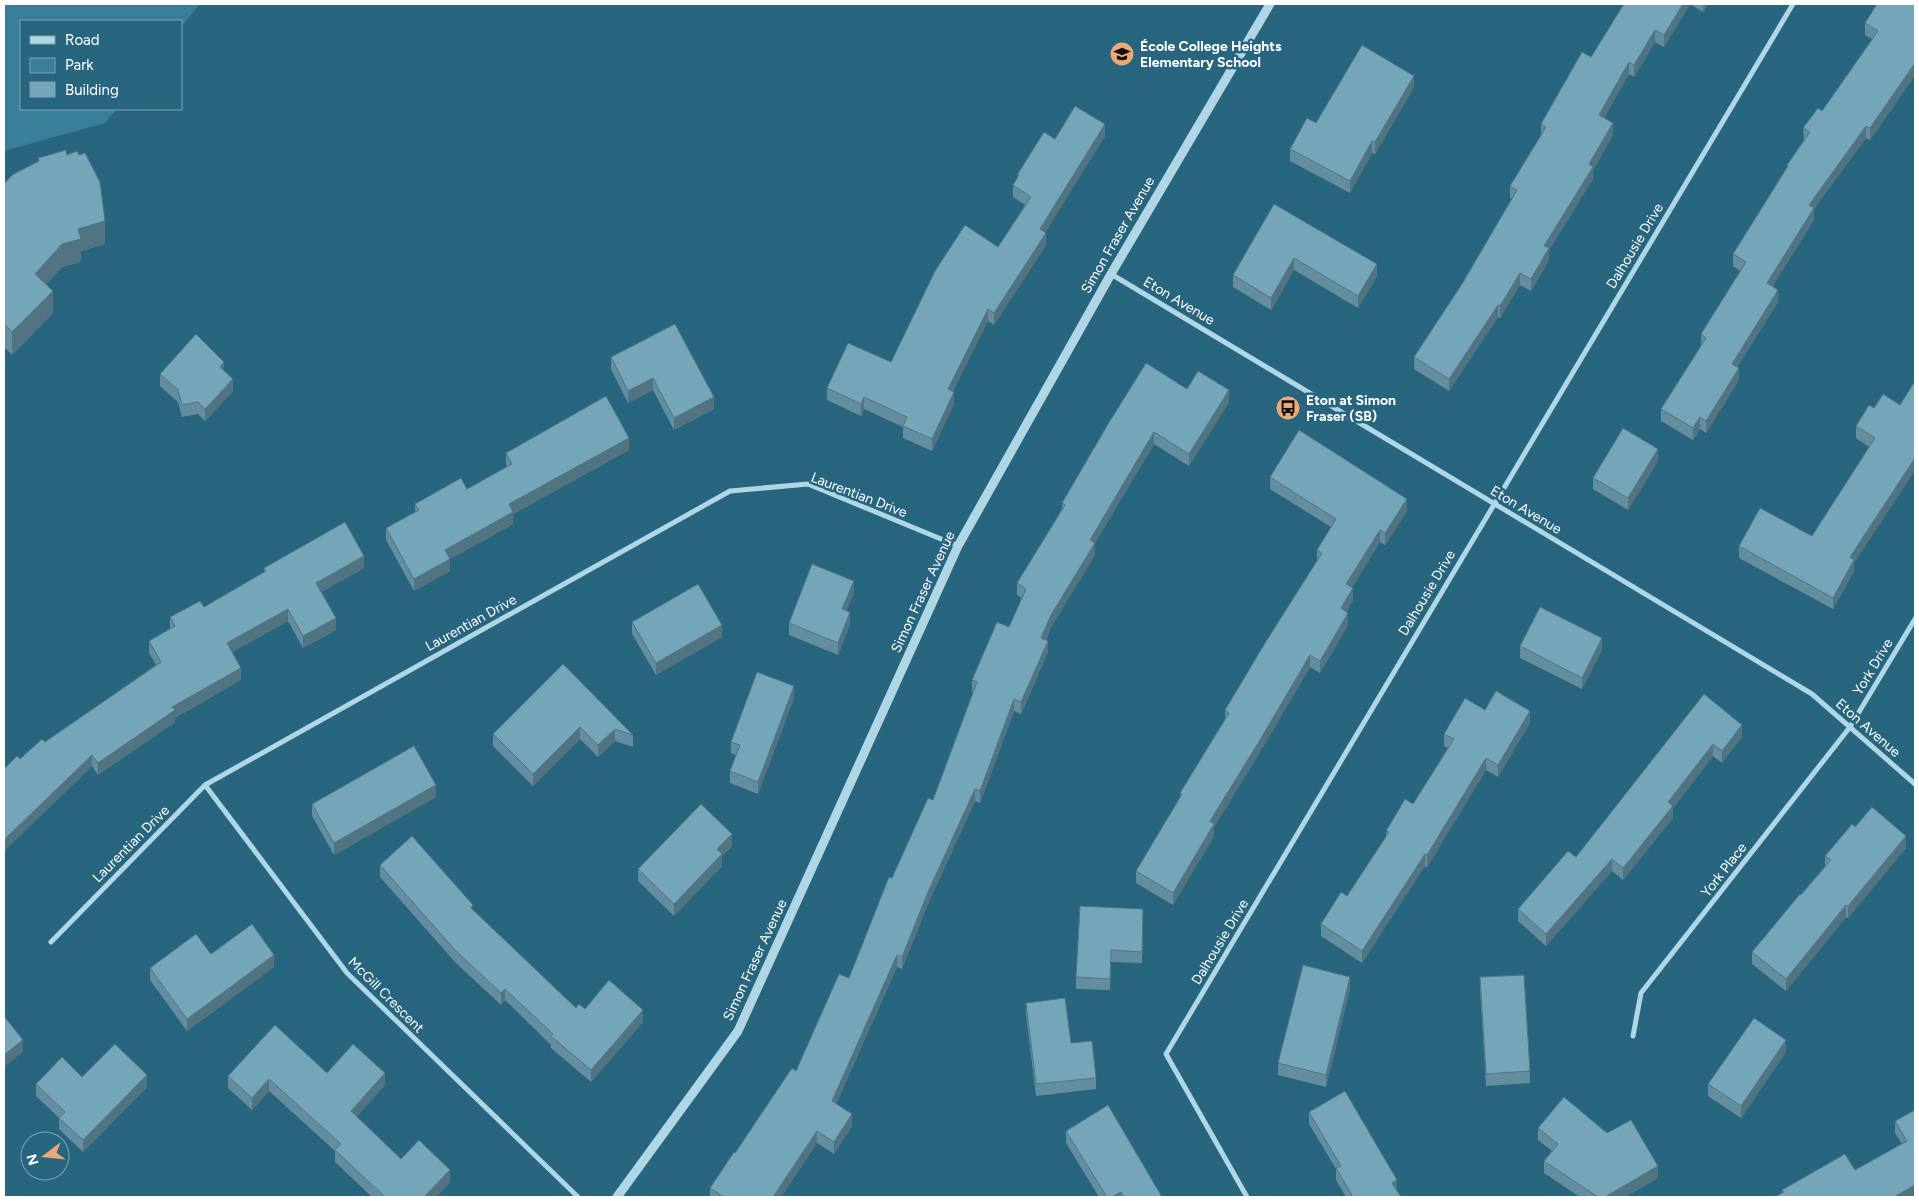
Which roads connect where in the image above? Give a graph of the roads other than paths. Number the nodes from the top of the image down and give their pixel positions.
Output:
1 (1270, 4) edge
2 (1793, 4) edge
3 (1111, 274) junction
4 (1494, 503) junction
5 (958, 546) junction
6 (1915, 619) edge
7 (1850, 727) junction
8 (1915, 784) edge
9 (205, 785) junction
10 (51, 942) dead end
11 (1633, 1036) dead end
12 (578, 1197) edge
13 (617, 1197) edge
14 (1247, 1197) edge

1 - 3 street, Simon Fraser Avenue
2 - 4 street, Dalhousie Drive
3 - 4 street, Eton Avenue
3 - 5 street, Simon Fraser Avenue
4 - 7 street, Eton Avenue
4 - 14 street, Dalhousie Drive
5 - 9 street, Laurentian Drive
5 - 13 street, Simon Fraser Avenue
6 - 7 street, York Drive
7 - 8 street, Eton Avenue
7 - 11 street, York Place
9 - 10 street, Laurentian Drive
9 - 12 street, McGill Crescent

